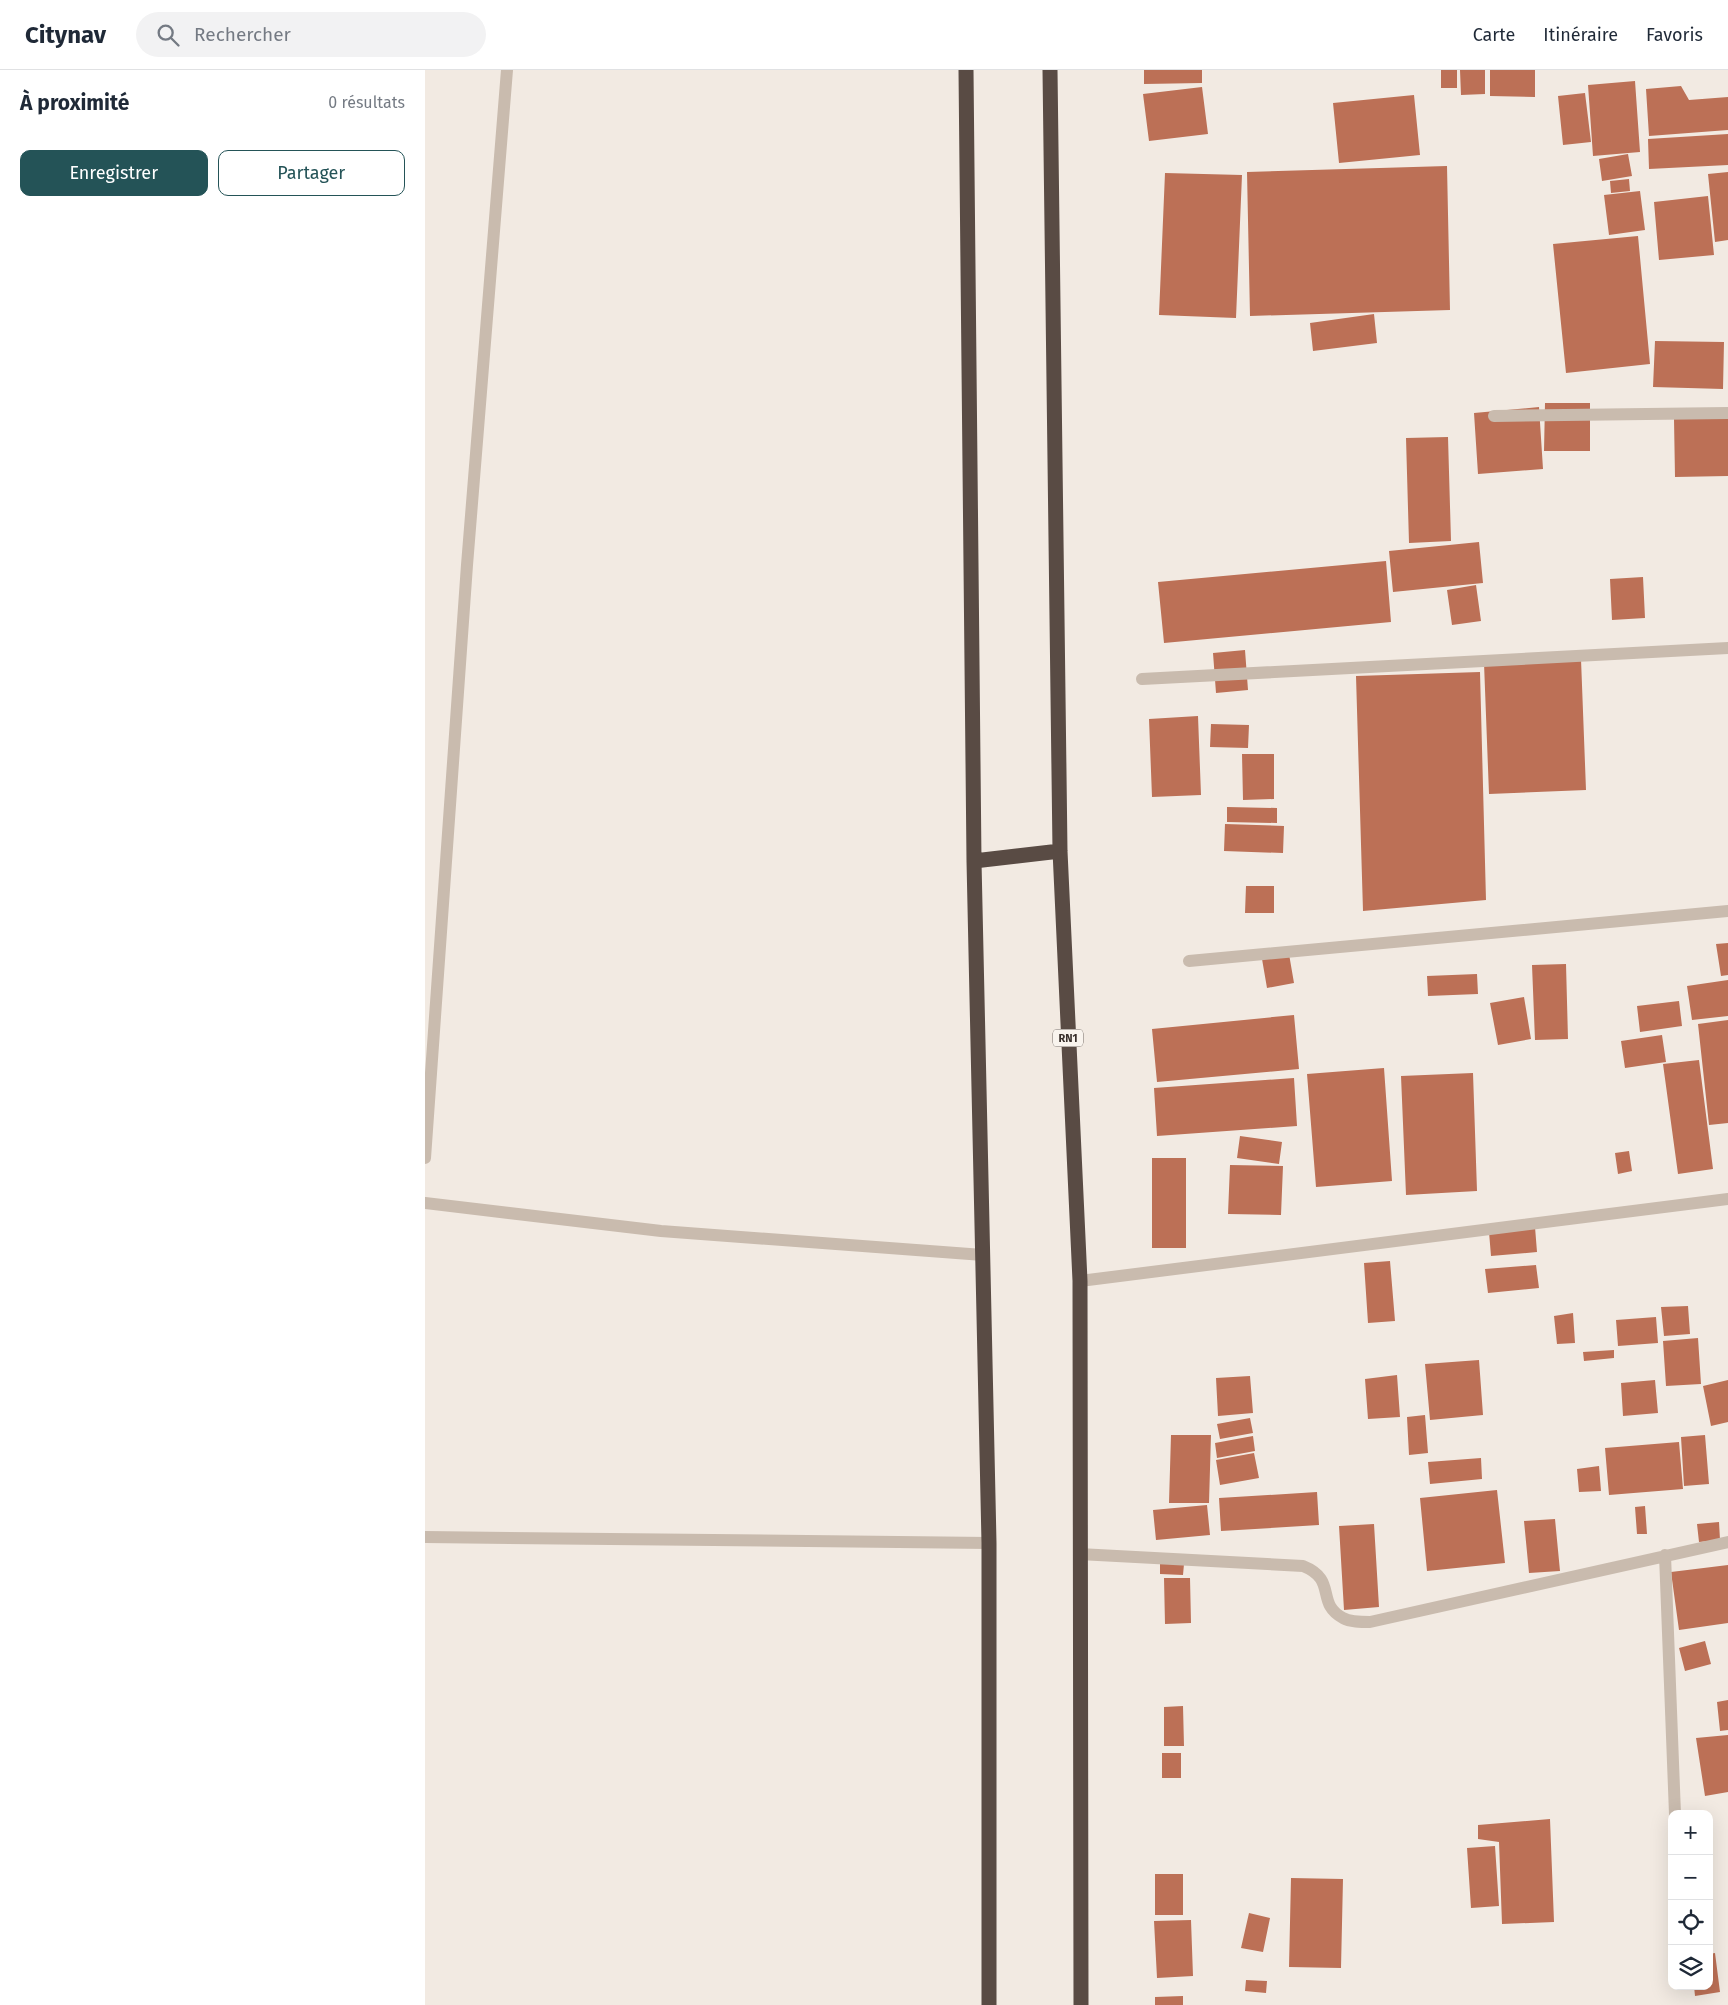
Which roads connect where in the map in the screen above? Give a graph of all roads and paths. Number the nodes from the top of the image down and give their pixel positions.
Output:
1 (507, 70) edge
2 (966, 70) edge
3 (1050, 70) edge
4 (1728, 413) edge
5 (1494, 416) dead end
6 (1728, 648) edge
7 (1142, 679) dead end
8 (1060, 851) junction
9 (974, 861) junction
10 (1728, 911) edge
11 (1189, 961) dead end
12 (425, 1158) edge
13 (1728, 1199) edge
14 (425, 1203) edge
15 (983, 1255) junction
16 (1080, 1281) junction
17 (425, 1537) edge
18 (1728, 1542) edge
19 (989, 1543) junction
20 (1079, 1554) junction
21 (1665, 1555) junction
22 (1675, 1810) edge
23 (989, 2005) edge
24 (1081, 2005) edge

1 - 12 street
2 - 9 highway
3 - 8 highway, RN1
4 - 5 street
6 - 7 street
8 - 9 highway
8 - 16 highway, RN1
9 - 15 highway
10 - 11 street
13 - 16 street
14 - 15 street
15 - 19 highway
16 - 20 highway, RN1
17 - 19 street
18 - 21 street
19 - 23 highway
20 - 21 street
20 - 24 highway, RN1
21 - 22 street

